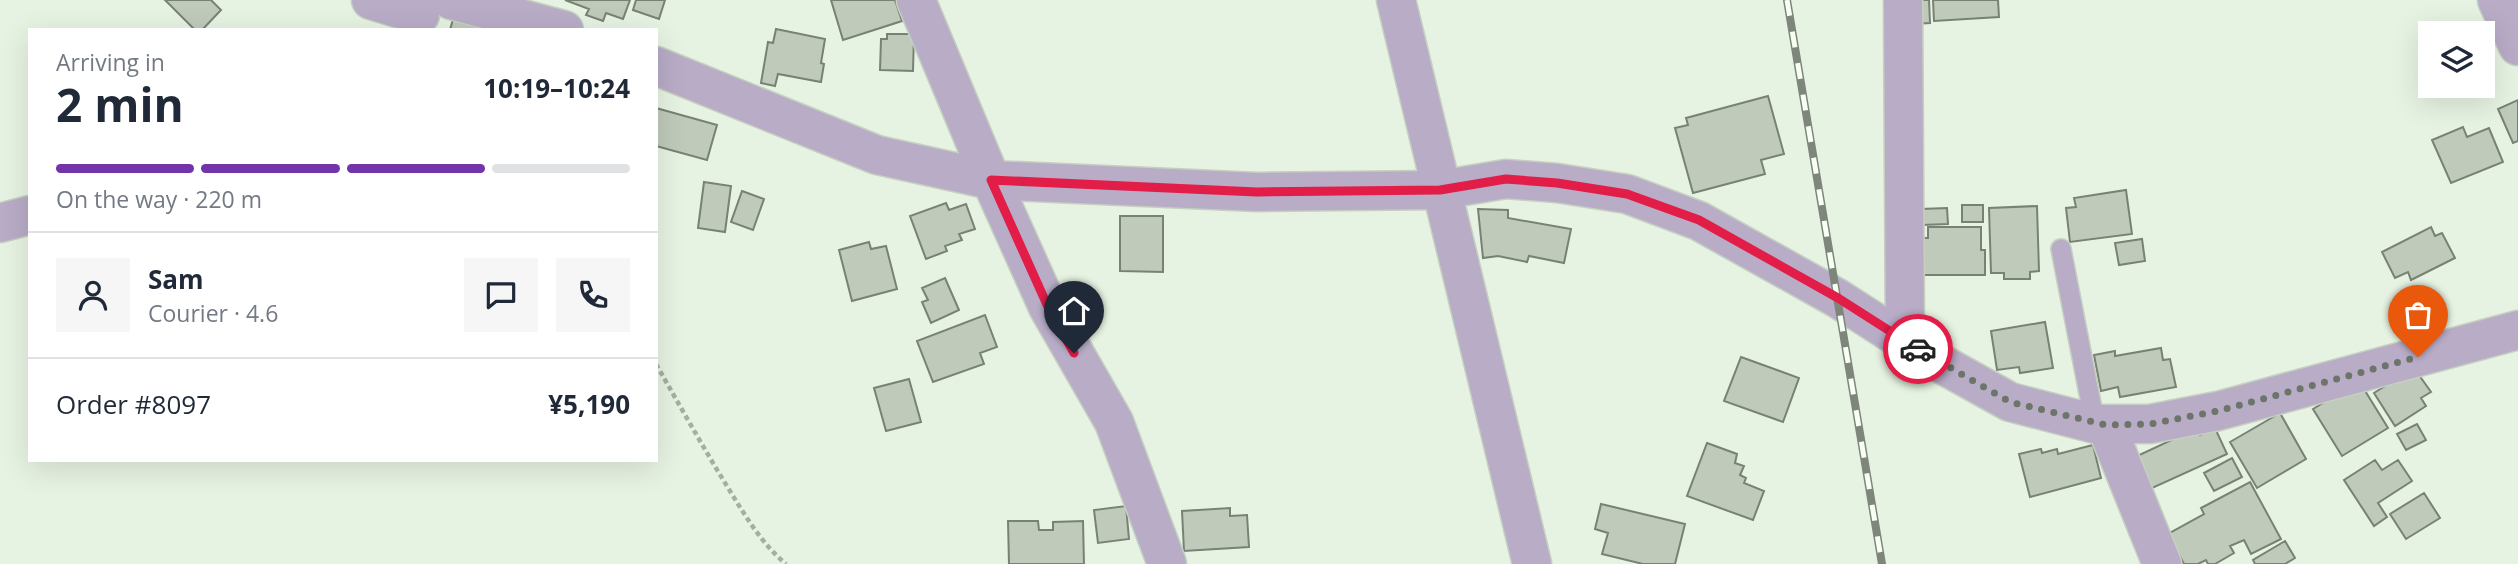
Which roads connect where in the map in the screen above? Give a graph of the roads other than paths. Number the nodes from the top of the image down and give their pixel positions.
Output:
1 (371, 0) edge
2 (916, 0) edge
3 (1396, 0) edge
4 (1903, 0) edge
5 (2497, 0) edge
6 (428, 11) edge
7 (550, 28) edge
8 (2518, 46) edge
9 (658, 67) edge
10 (991, 180) junction
11 (1440, 190) junction
12 (28, 216) edge
13 (0, 223) edge
14 (2061, 249) dead end
15 (2518, 330) edge
16 (1905, 340) junction
17 (2101, 424) junction
18 (1167, 564) edge
19 (1532, 564) edge
20 (2162, 564) edge

1 - 6 street
2 - 10 street
3 - 11 street
4 - 16 street
5 - 8 street
6 - 7 street
9 - 10 street
10 - 11 street
10 - 18 street
11 - 16 street
11 - 19 street
12 - 13 street
14 - 17 lane
15 - 17 street
16 - 17 street
17 - 20 street

